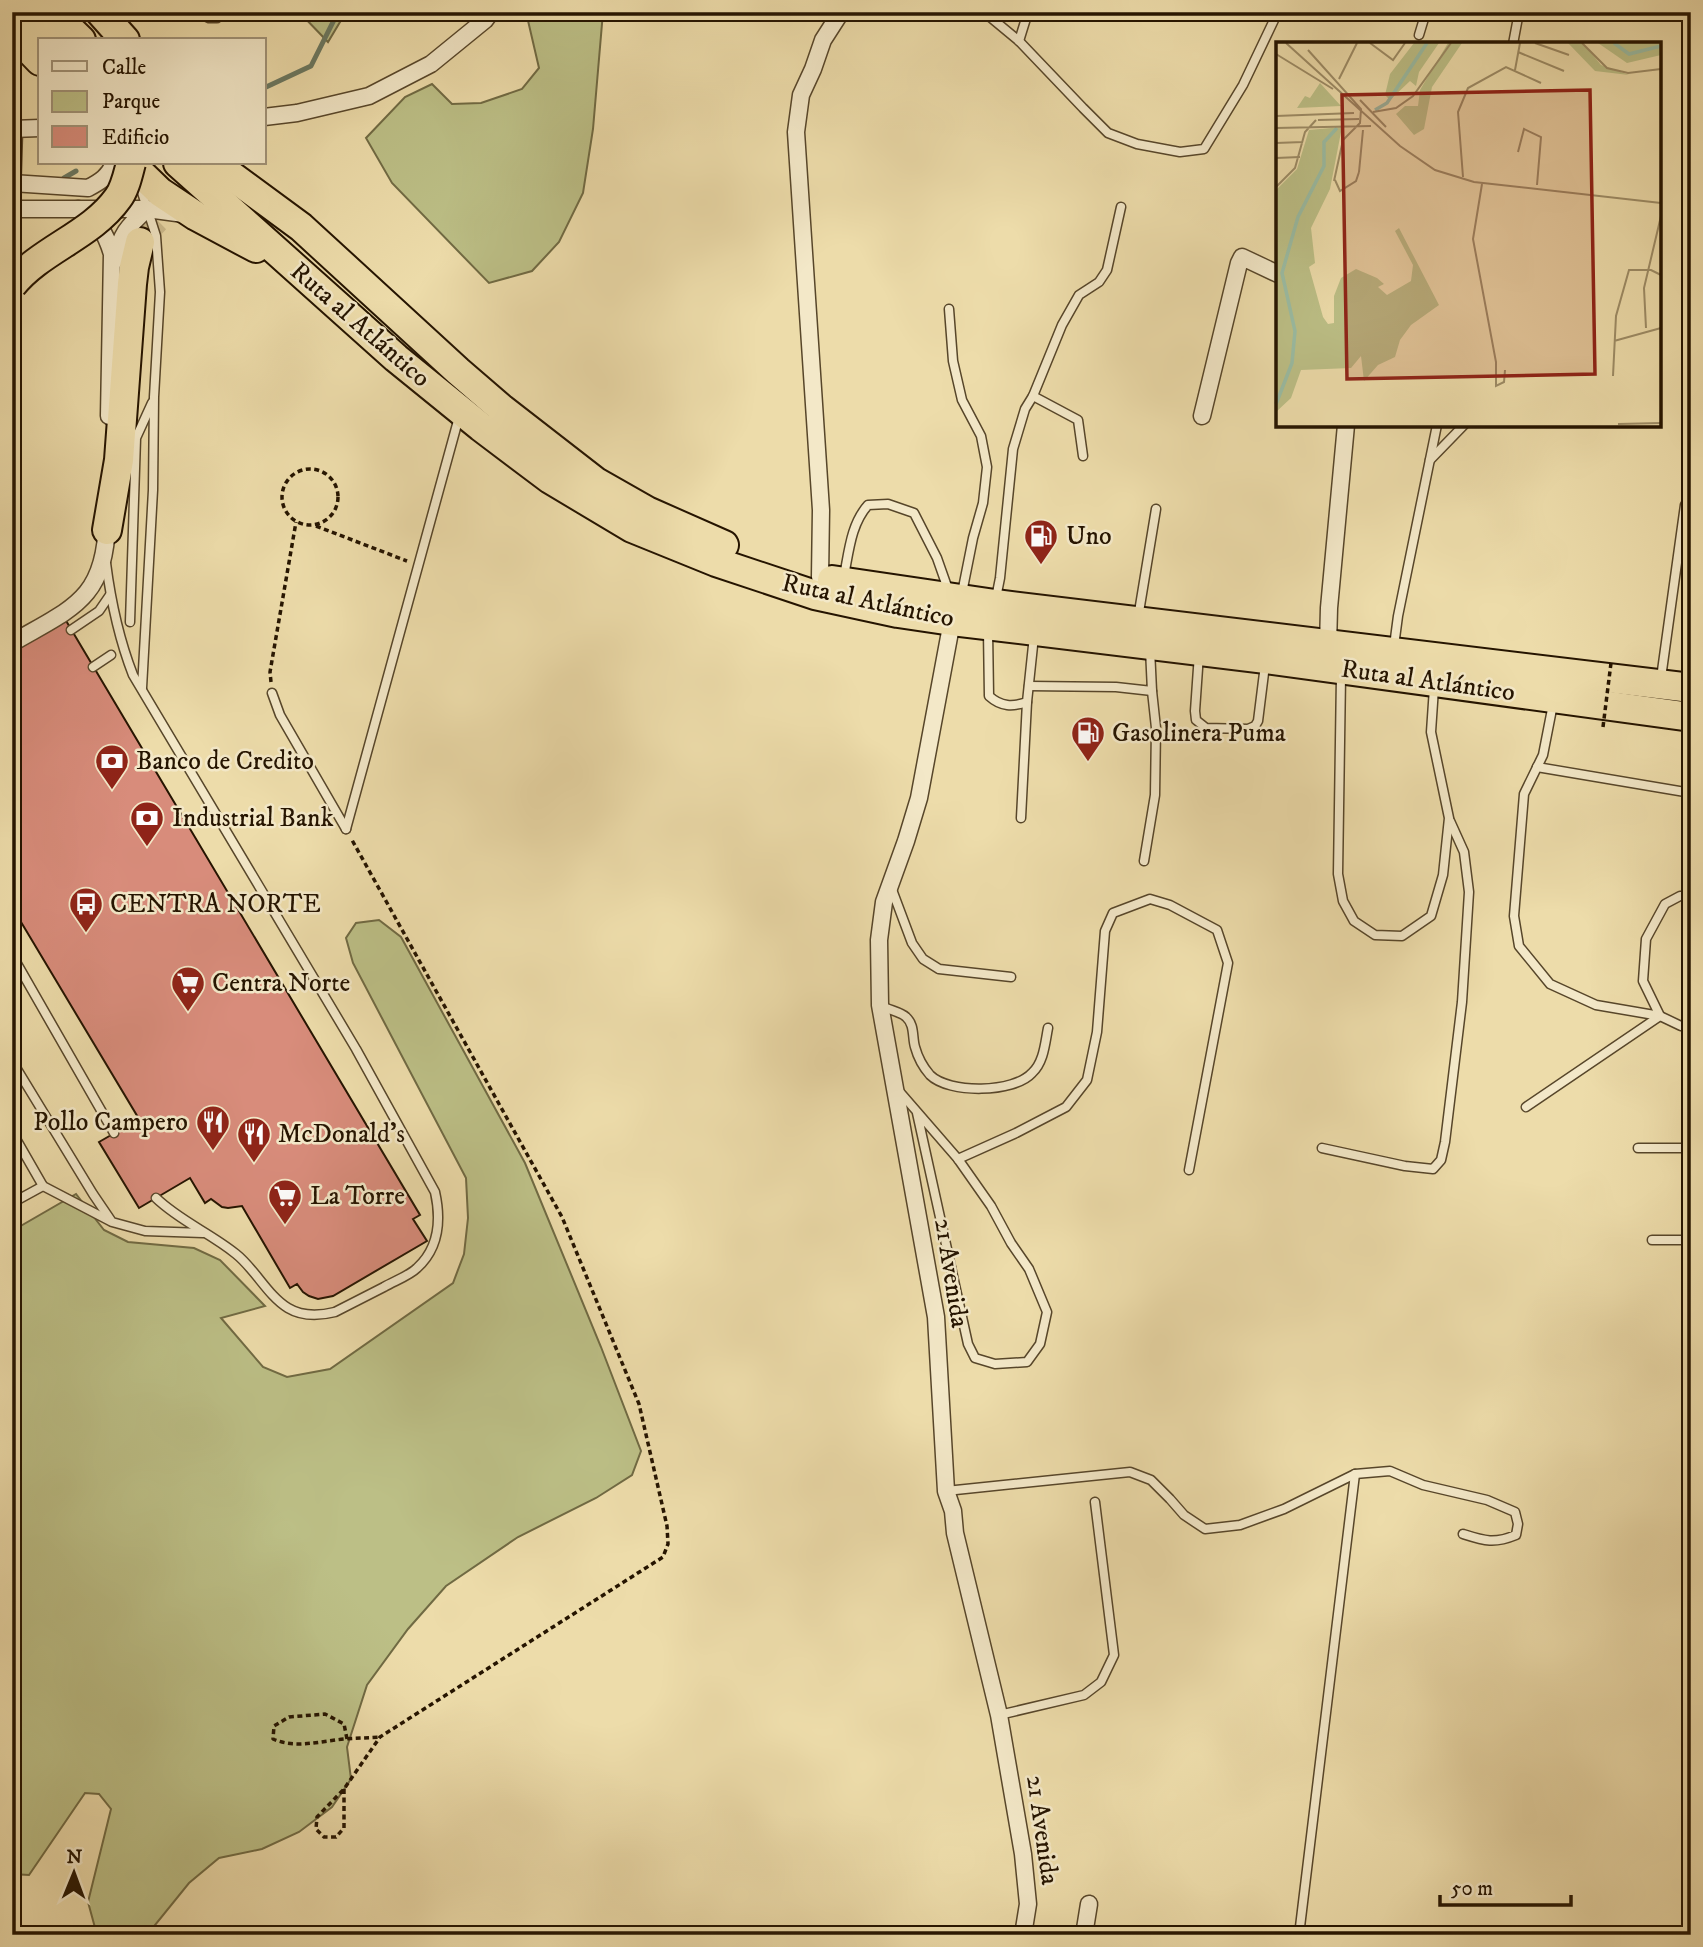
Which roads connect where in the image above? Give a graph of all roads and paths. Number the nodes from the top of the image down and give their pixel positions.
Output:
1 (22, 12) edge
2 (52, 12) edge
3 (197, 12) edge
4 (223, 12) edge
5 (491, 12) edge
6 (841, 12) edge
7 (984, 12) edge
8 (1028, 12) edge
9 (1276, 12) edge
10 (1426, 12) edge
11 (1519, 12) edge
12 (99, 19) edge
13 (12, 32) edge
14 (1419, 35) dead end
15 (48, 38) edge
16 (79, 38) edge
17 (123, 38) edge
18 (1019, 41) junction
19 (1513, 42) edge
20 (38, 59) edge
21 (266, 117) edge
22 (38, 128) edge
23 (13, 129) edge
24 (113, 164) edge
25 (130, 164) edge
26 (130, 164) edge
27 (131, 164) edge
28 (179, 164) edge
29 (215, 164) edge
30 (238, 164) edge
31 (13, 183) edge
32 (12, 193) edge
33 (240, 204) tunnel mouth
34 (1121, 207) dead end
35 (20, 208) edge
36 (79, 209) junction
37 (147, 209) junction
38 (196, 216) junction
39 (12, 224) edge
40 (301, 227) junction
41 (140, 242) tunnel mouth
42 (113, 270) junction
43 (1276, 273) edge
44 (309, 280) junction
45 (12, 285) edge
46 (949, 309) dead end
47 (1033, 396) junction
48 (154, 397) junction
49 (122, 399) junction
50 (461, 410) junction
51 (1202, 416) dead end
52 (1346, 427) edge
53 (1437, 427) edge
54 (1462, 427) edge
55 (136, 438) junction
56 (1083, 456) dead end
57 (1430, 460) junction
58 (596, 482) junction
59 (1691, 495) edge
60 (1156, 509) dead end
61 (296, 522) junction
62 (315, 525) junction
63 (106, 541) junction
64 (418, 565) junction
65 (832, 580) junction
66 (110, 595) junction
67 (955, 606) junction
68 (992, 615) junction
69 (130, 622) dead end
70 (71, 630) dead end
71 (1035, 631) junction
72 (1144, 633) junction
73 (12, 643) edge
74 (1199, 652) junction
75 (1393, 653) junction
76 (111, 655) dead end
77 (1334, 657) junction
78 (1266, 659) junction
79 (1611, 663) dead end
80 (93, 667) dead end
81 (1435, 682) junction
82 (1660, 685) junction
83 (1029, 686) junction
84 (1691, 688) edge
85 (141, 691) junction
86 (1152, 691) junction
87 (272, 693) joint
88 (1554, 698) junction
89 (1027, 702) junction
90 (1691, 717) edge
91 (1603, 727) dead end
92 (1537, 767) junction
93 (1691, 793) edge
94 (1021, 818) dead end
95 (1449, 818) junction
96 (346, 829) junction
97 (1144, 860) dead end
98 (890, 884) junction
99 (1691, 896) edge
100 (12, 955) edge
101 (1011, 977) dead end
102 (880, 1005) junction
103 (1660, 1016) junction
104 (1691, 1027) edge
105 (1048, 1028) dead end
106 (12, 1061) edge
107 (893, 1083) junction
108 (1526, 1107) dead end
109 (917, 1113) junction
110 (12, 1132) edge
111 (114, 1133) dead end
112 (1691, 1147) edge
113 (1322, 1148) dead end
114 (1638, 1148) dead end
115 (958, 1159) junction
116 (1189, 1170) dead end
117 (43, 1186) junction
118 (156, 1198) dead end
119 (12, 1203) edge
120 (112, 1222) junction
121 (203, 1233) junction
122 (1652, 1240) dead end
123 (1691, 1240) edge
124 (1356, 1474) junction
125 (946, 1491) junction
126 (1095, 1502) dead end
127 (1463, 1534) dead end
128 (999, 1715) junction
129 (380, 1737) junction
130 (347, 1739) junction
131 (344, 1788) junction
132 (1089, 1904) dead end
133 (1300, 1927) dead end
134 (1023, 1935) edge
135 (1084, 1935) edge

1 - 15 highway
2 - 16 highway
3 - 4 lane
5 - 21 street
6 - 65 street
7 - 18 lane
8 - 18 lane
9 - 18 lane
10 - 14 lane
11 - 19 lane
12 - 17 highway
13 - 20 highway
22 - 23 street
23 - 31 street
24 - 31 street
25 - 37 lane
26 - 45 highway, bridge
27 - 38 highway
28 - 44 highway, Ruta al Atlántico
29 - 40 highway, Ruta al Atlántico
30 - 40 highway
31 - 32 street
33 - 58 highway
34 - 47 lane
35 - 36 street
35 - 39 street
36 - 37 street
36 - 42 street
37 - 38 street
37 - 42 street
37 - 48 lane
38 - 44 highway
40 - 58 highway, Ruta al Atlántico
41 - 49 highway
42 - 63 street
43 - 51 street
44 - 50 highway, Ruta al Atlántico
46 - 67 lane
47 - 56 lane
47 - 68 lane
48 - 55 lane
48 - 85 lane
49 - 55 lane
49 - 63 highway
50 - 64 lane
50 - 67 highway, Ruta al Atlántico
52 - 77 street
53 - 57 lane
54 - 57 lane
55 - 69 lane
57 - 75 lane
58 - 65 highway, Ruta al Atlántico
59 - 82 lane
60 - 72 lane
61 - 62 path
61 - 62 path
61 - 87 path
62 - 64 path
63 - 66 lane
63 - 73 street
64 - 96 lane
65 - 67 highway, Ruta al Atlántico
65 - 67 lane
66 - 70 lane
66 - 85 lane
67 - 68 highway, Ruta al Atlántico
67 - 98 street, 21 Avenida
68 - 71 highway, Ruta al Atlántico
68 - 72 highway, Ruta al Atlántico
68 - 89 lane
71 - 72 highway, Ruta al Atlántico
71 - 83 lane
72 - 74 highway, Ruta al Atlántico
72 - 77 highway, Ruta al Atlántico
72 - 86 lane
74 - 78 highway, Ruta al Atlántico
74 - 78 lane
75 - 77 highway, Ruta al Atlántico
75 - 82 highway, Ruta al Atlántico
76 - 80 lane
77 - 78 highway, Ruta al Atlántico
77 - 81 highway, Ruta al Atlántico
77 - 95 lane
79 - 91 path, bridge
81 - 88 highway, Ruta al Atlántico
81 - 95 lane
82 - 84 highway, Ruta al Atlántico
83 - 86 lane
83 - 89 lane
85 - 121 lane
86 - 97 lane
87 - 96 lane
88 - 90 highway, Ruta al Atlántico
88 - 92 lane
89 - 94 lane
92 - 93 lane
92 - 103 lane
95 - 113 lane
96 - 129 path
98 - 101 lane
98 - 102 street, 21 Avenida
99 - 103 lane
100 - 111 lane
102 - 105 lane
102 - 107 street, 21 Avenida
103 - 104 lane
103 - 108 lane
106 - 120 lane
107 - 109 lane
107 - 125 street, 21 Avenida
109 - 115 lane
109 - 115 lane
110 - 117 lane
112 - 114 lane
115 - 116 lane
117 - 119 lane
117 - 120 lane
118 - 121 lane
120 - 121 lane
122 - 123 lane
124 - 125 lane
124 - 127 lane
124 - 133 lane
125 - 128 street, 21 Avenida
126 - 128 lane
128 - 134 street, 21 Avenida
129 - 130 path
129 - 131 path
130 - 130 path
131 - 131 path
132 - 135 street, 21 Avenida

